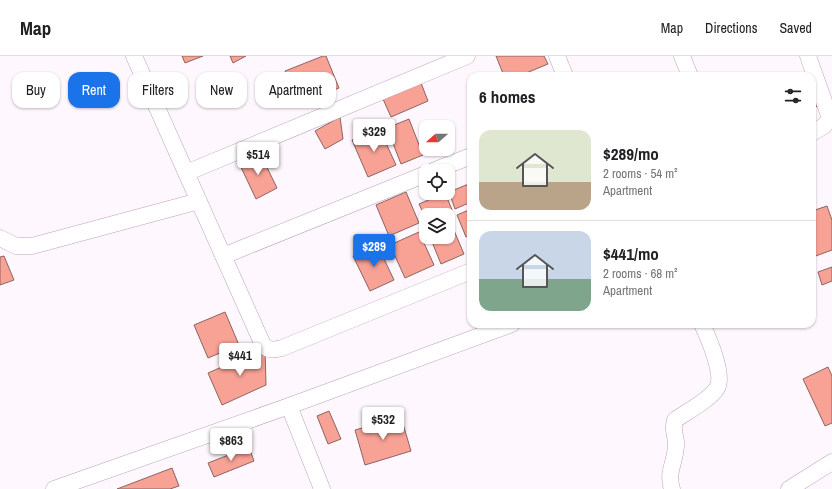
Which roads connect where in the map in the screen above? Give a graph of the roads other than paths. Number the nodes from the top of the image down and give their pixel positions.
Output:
1 (134, 56) edge
2 (467, 56) edge
3 (557, 56) edge
4 (682, 56) edge
5 (808, 56) edge
6 (563, 72) edge
7 (688, 72) edge
8 (814, 72) edge
9 (816, 79) edge
10 (816, 130) edge
11 (467, 158) edge
12 (451, 164) edge
13 (186, 173) junction
14 (419, 177) edge
15 (199, 201) junction
16 (0, 238) edge
17 (223, 256) junction
18 (467, 273) edge
19 (501, 328) edge
20 (704, 328) edge
21 (289, 406) junction
22 (832, 462) edge
23 (54, 489) edge
24 (322, 489) edge
25 (672, 489) edge
26 (789, 489) edge

1 - 13 street
2 - 13 street
3 - 6 street
4 - 7 street
5 - 8 street
9 - 10 street
11 - 12 street
13 - 15 street
14 - 17 street
15 - 16 street
15 - 17 street
17 - 18 street
19 - 21 street
20 - 25 street
21 - 23 street
21 - 24 street
22 - 26 street

